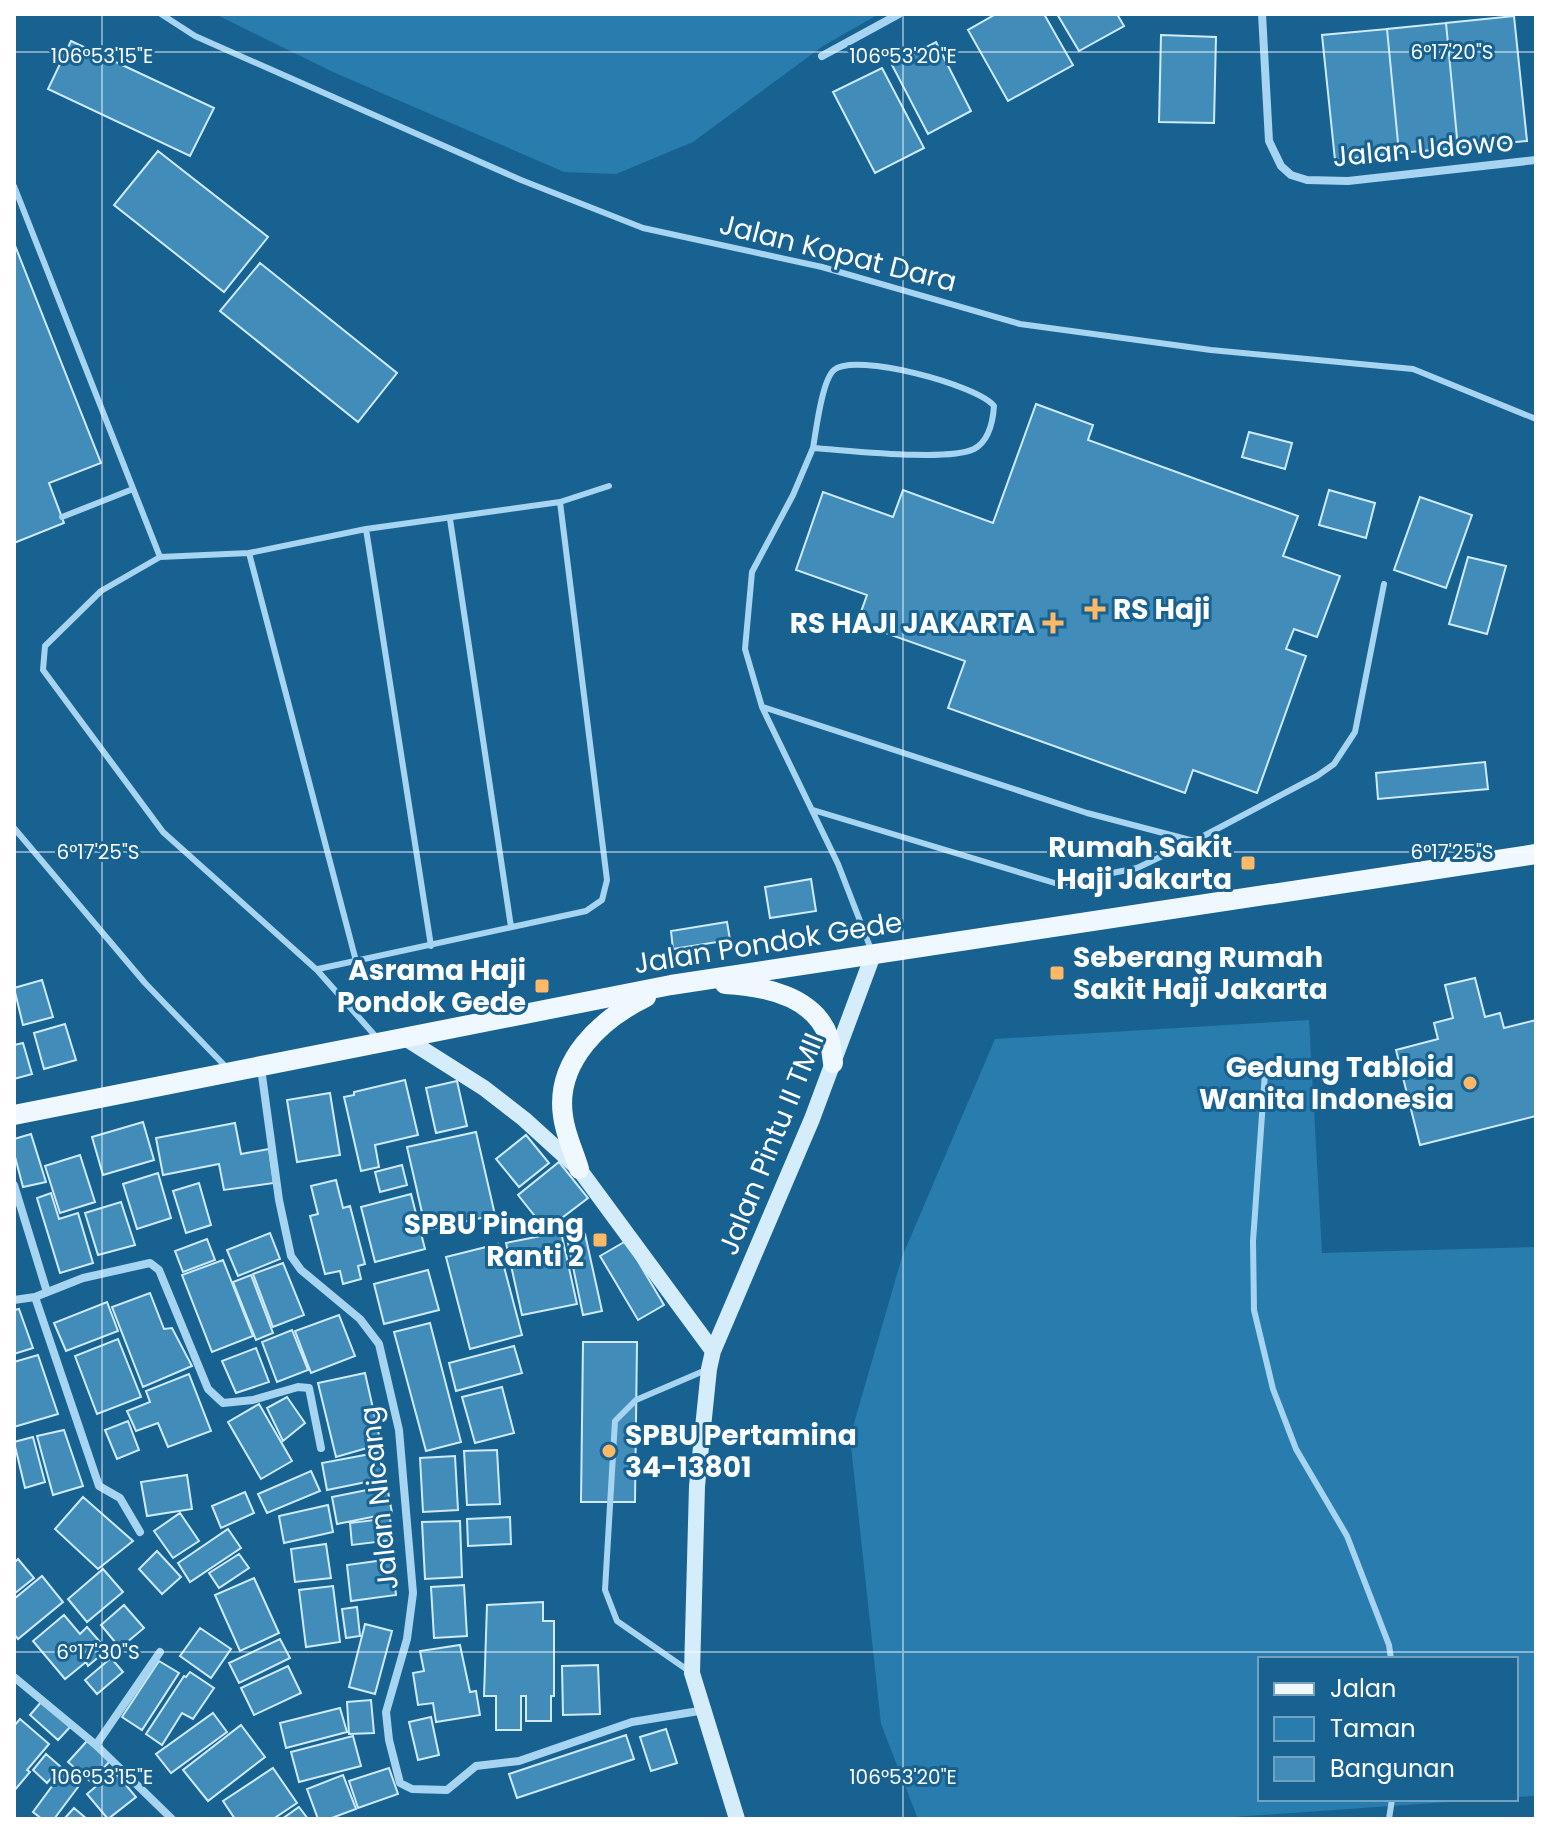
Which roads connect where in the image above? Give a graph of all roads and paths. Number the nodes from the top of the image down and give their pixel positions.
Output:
1 (161, 14) edge
2 (899, 14) edge
3 (1262, 14) edge
4 (822, 56) dead end
5 (1536, 160) edge
6 (14, 186) edge
7 (1536, 419) edge
8 (813, 448) junction
9 (609, 486) dead end
10 (133, 489) junction
11 (560, 502) junction
12 (62, 517) dead end
13 (450, 519) junction
14 (366, 529) junction
15 (249, 553) junction
16 (160, 557) junction
17 (1384, 584) dead end
18 (762, 707) junction
19 (813, 810) junction
20 (14, 828) edge
21 (1194, 841) junction
22 (1536, 854) edge
23 (511, 927) junction
24 (431, 946) junction
25 (873, 955) junction
26 (356, 961) junction
27 (317, 970) junction
28 (680, 983) junction
29 (405, 1038) junction
30 (381, 1043) junction
31 (833, 1063) junction
32 (261, 1067) junction
33 (231, 1072) junction
34 (1265, 1073) dead end
35 (14, 1115) edge
36 (579, 1169) junction
37 (14, 1185) edge
38 (47, 1292) junction
39 (35, 1297) junction
40 (14, 1300) edge
41 (713, 1351) junction
42 (709, 1369) junction
43 (321, 1448) dead end
44 (140, 1532) dead end
45 (160, 1652) dead end
46 (1391, 1657) edge
47 (692, 1673) junction
48 (14, 1677) edge
49 (705, 1710) junction
50 (96, 1745) junction
51 (172, 1819) edge
52 (737, 1819) edge

1 - 7 lane, Jalan Kopat Dara
2 - 4 street
3 - 5 street, Jalan Udowo
6 - 10 lane
8 - 8 lane
8 - 18 lane
9 - 11 lane
10 - 12 lane
10 - 16 lane
11 - 13 lane
11 - 23 lane
13 - 14 lane
13 - 23 lane
14 - 15 lane
14 - 24 lane
15 - 16 lane
15 - 26 lane
16 - 27 lane
17 - 21 lane
18 - 19 lane
18 - 21 lane
19 - 21 lane
19 - 25 lane
20 - 33 lane
22 - 25 main road, Jalan Pondok Gede
23 - 24 lane
24 - 26 lane
25 - 28 main road, Jalan Pondok Gede
25 - 31 street, Jalan Pintu II TMII
26 - 27 lane
27 - 30 lane
28 - 29 main road, Jalan Pondok Gede
28 - 31 main road
28 - 36 main road
29 - 30 main road, Jalan Pondok Gede
29 - 36 street
30 - 32 main road, Jalan Pondok Gede
31 - 41 street, Jalan Pintu II TMII
32 - 33 main road, Jalan Pondok Gede
32 - 49 street, Jalan Nicang
33 - 35 main road, Jalan Pondok Gede
34 - 46 lane
36 - 41 street
37 - 38 street
38 - 39 street
38 - 43 street
39 - 40 street
39 - 44 street
41 - 42 street, Jalan Pintu II TMII
42 - 47 street, Jalan Pintu II TMII
42 - 47 lane
45 - 50 street
47 - 49 street, Jalan Pintu II TMII
48 - 50 street
49 - 52 street, Jalan Pintu II TMII
50 - 51 street

